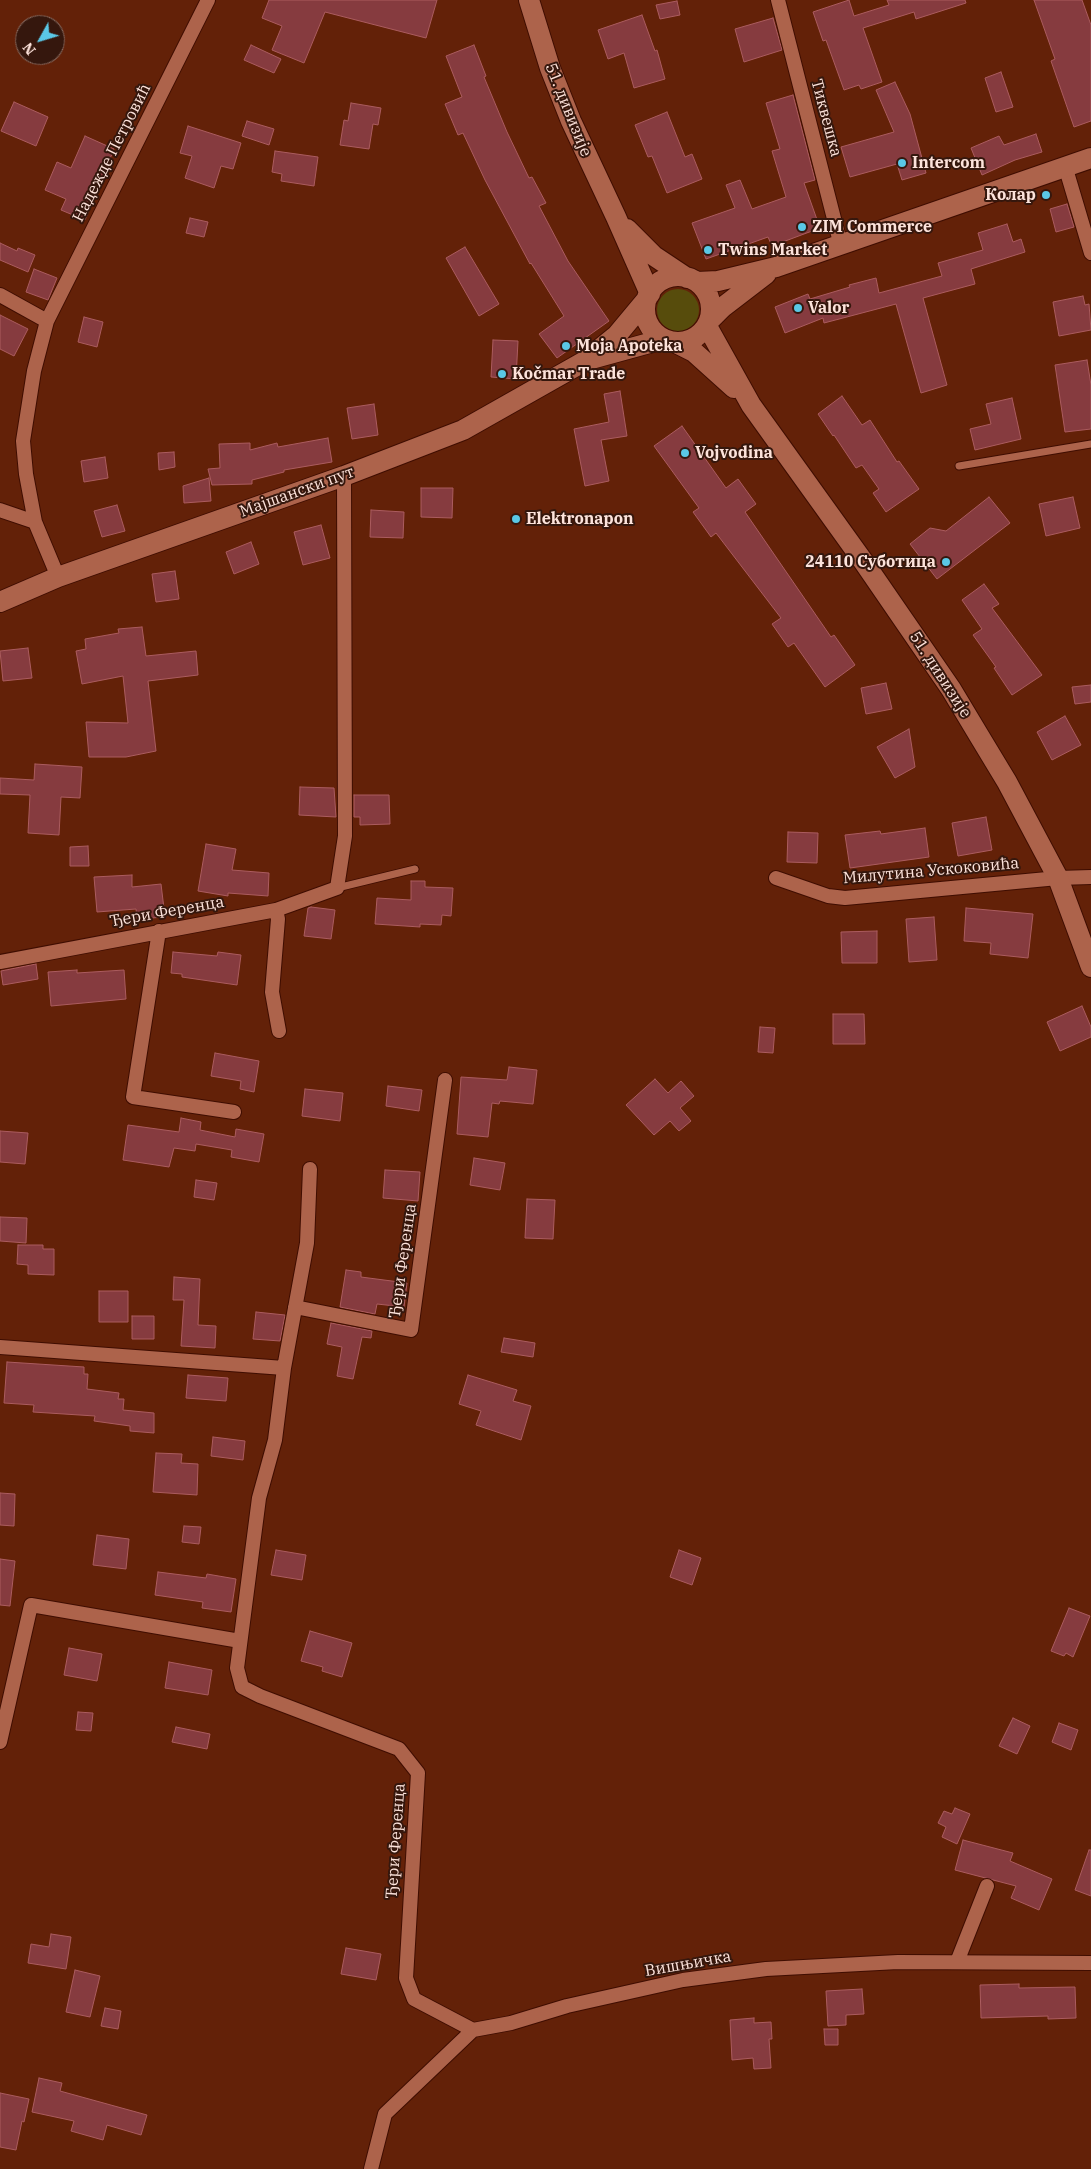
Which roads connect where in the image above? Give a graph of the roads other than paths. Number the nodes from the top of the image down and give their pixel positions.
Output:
1 (208, 0) edge
2 (529, 0) edge
3 (778, 0) edge
4 (1091, 158) edge
5 (1066, 168) junction
6 (616, 217) junction
7 (841, 246) junction
8 (1091, 253) edge
9 (776, 267) junction
10 (692, 280) junction
11 (0, 295) edge
12 (648, 296) junction
13 (47, 322) junction
14 (708, 323) junction
15 (669, 341) junction
16 (585, 361) junction
17 (751, 405) junction
18 (1091, 444) edge
19 (959, 466) dead end
20 (344, 476) junction
21 (0, 510) edge
22 (35, 522) junction
23 (58, 577) junction
24 (0, 602) edge
25 (415, 869) dead end
26 (1091, 876) edge
27 (776, 878) dead end
28 (1058, 878) junction
29 (337, 888) junction
30 (276, 910) junction
31 (159, 931) junction
32 (0, 962) edge
33 (1091, 967) edge
34 (279, 1031) dead end
35 (445, 1080) dead end
36 (234, 1112) dead end
37 (310, 1169) dead end
38 (295, 1307) junction
39 (0, 1347) edge
40 (284, 1368) junction
41 (240, 1641) junction
42 (0, 1742) edge
43 (988, 1886) dead end
44 (957, 1962) junction
45 (1091, 1963) edge
46 (473, 2030) junction
47 (371, 2169) edge

1 - 13 street, Надежде Петровић
2 - 6 street, 51. дивизије
3 - 7 street, Тиквешка
4 - 5 street
5 - 7 street
5 - 8 street
6 - 10 street, 51. дивизије
6 - 12 street, 51. дивизије
7 - 9 street
9 - 10 street
9 - 14 street
10 - 12 street
10 - 14 street
11 - 13 street
12 - 15 street
12 - 16 street, Мајшански пут
13 - 22 street, Надежде Петровић
14 - 15 street
14 - 17 street, 51. дивизије
15 - 16 street, Мајшански пут
15 - 17 street, 51. дивизије
16 - 20 street, Мајшански пут
17 - 28 street, 51. дивизије
18 - 19 lane
20 - 23 street, Мајшански пут
20 - 29 street
21 - 22 street
22 - 23 street, Надежде Петровић
23 - 24 street, Мајшански пут
25 - 29 lane
26 - 28 street, Милутина Ускоковића
27 - 28 street, Милутина Ускоковића
28 - 33 street, 51. дивизије
29 - 30 street, Ђери Ференца
30 - 31 street, Ђери Ференца
30 - 34 street
31 - 32 street, Ђери Ференца
31 - 36 street
35 - 38 street, Ђери Ференца
37 - 38 street, Ђери Ференца
38 - 40 street, Ђери Ференца
39 - 40 street
40 - 41 street, Ђери Ференца
41 - 42 street
41 - 46 street, Ђери Ференца
43 - 44 street
44 - 45 street, Вишњичка
44 - 46 street, Вишњичка
46 - 47 street

